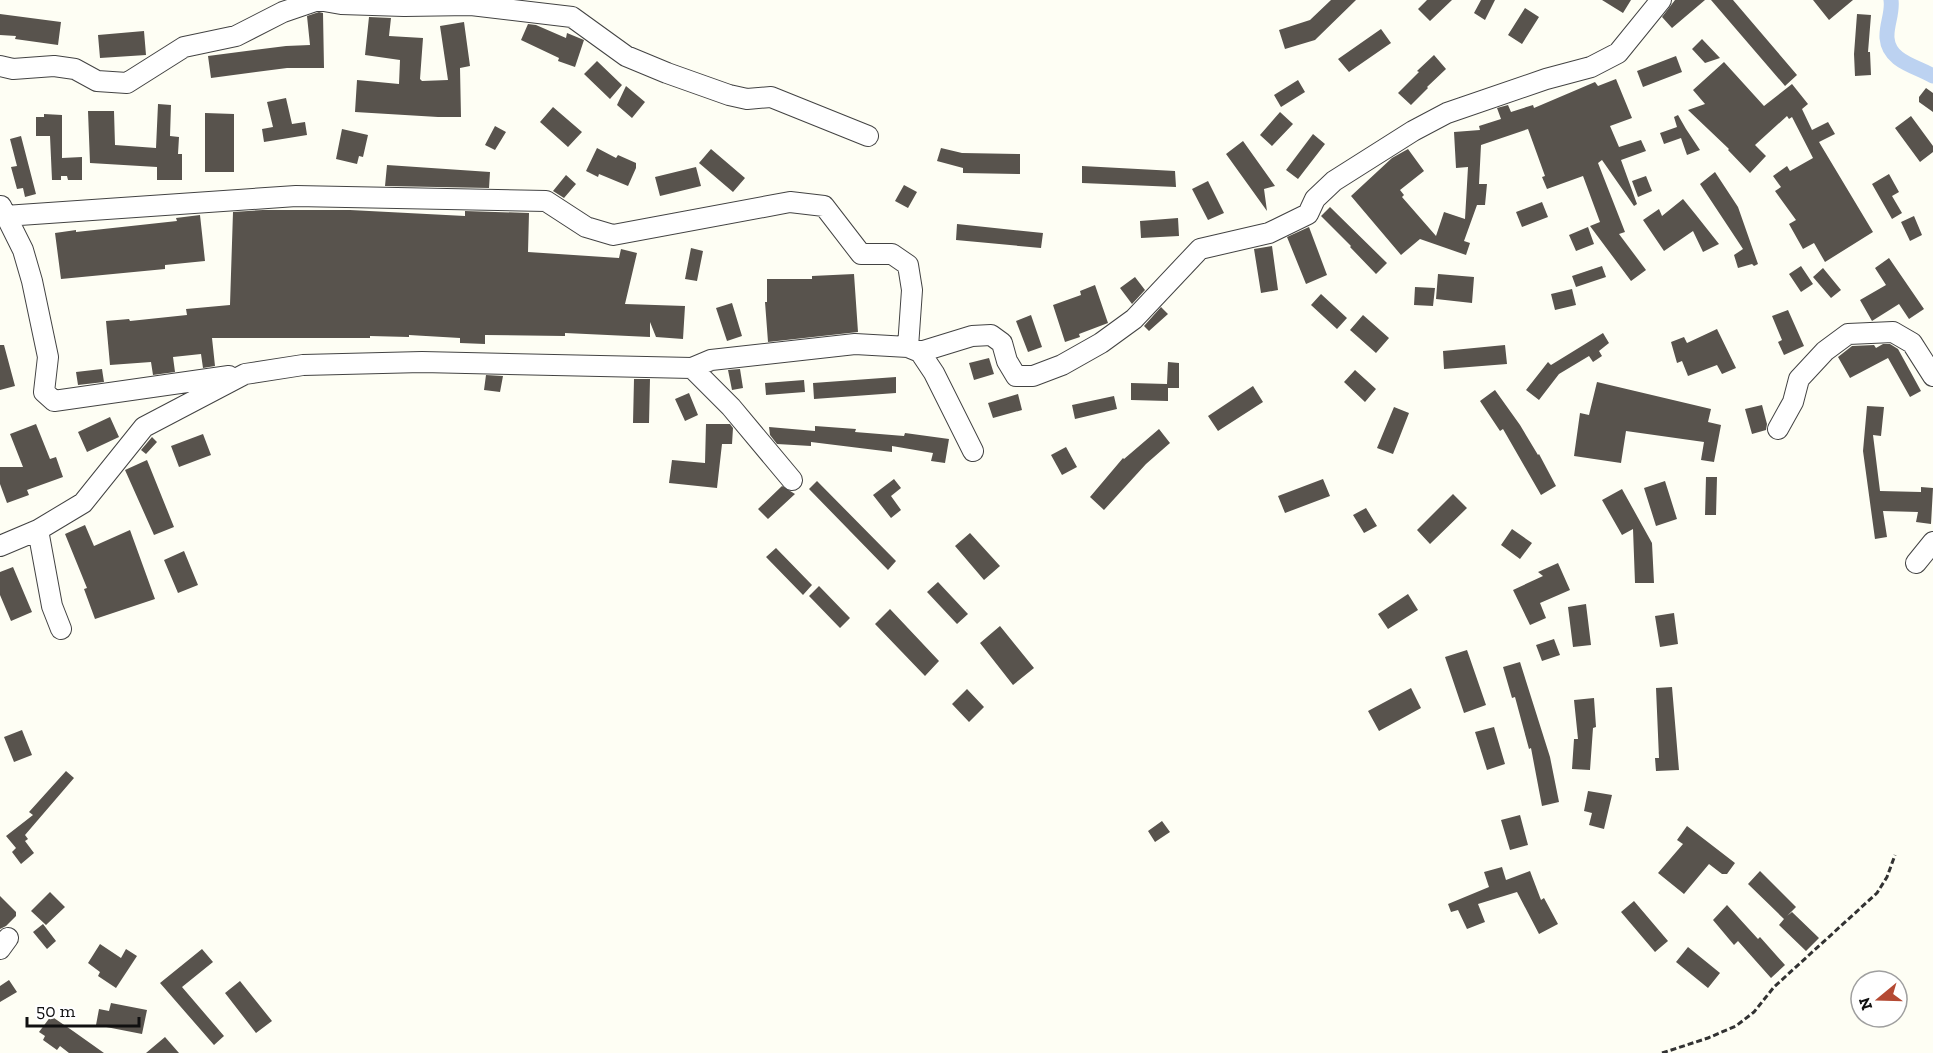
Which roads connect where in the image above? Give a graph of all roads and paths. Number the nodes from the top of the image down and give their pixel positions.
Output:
1 (1661, 0) edge
2 (0, 66) edge
3 (868, 136) dead end
4 (2, 211) edge
5 (914, 350) junction
6 (692, 368) junction
7 (245, 374) junction
8 (1933, 376) edge
9 (1778, 429) dead end
10 (973, 451) dead end
11 (792, 480) dead end
12 (38, 530) junction
13 (1933, 542) edge
14 (0, 546) edge
15 (1916, 563) dead end
16 (61, 629) dead end
17 (1895, 855) dead end
18 (1662, 1053) edge

1 - 5 street
2 - 3 street
4 - 5 street
4 - 7 street
5 - 6 street
5 - 10 street
6 - 7 street
6 - 11 street
7 - 12 street
8 - 9 street
12 - 14 street
12 - 16 street
13 - 15 street
17 - 18 path

